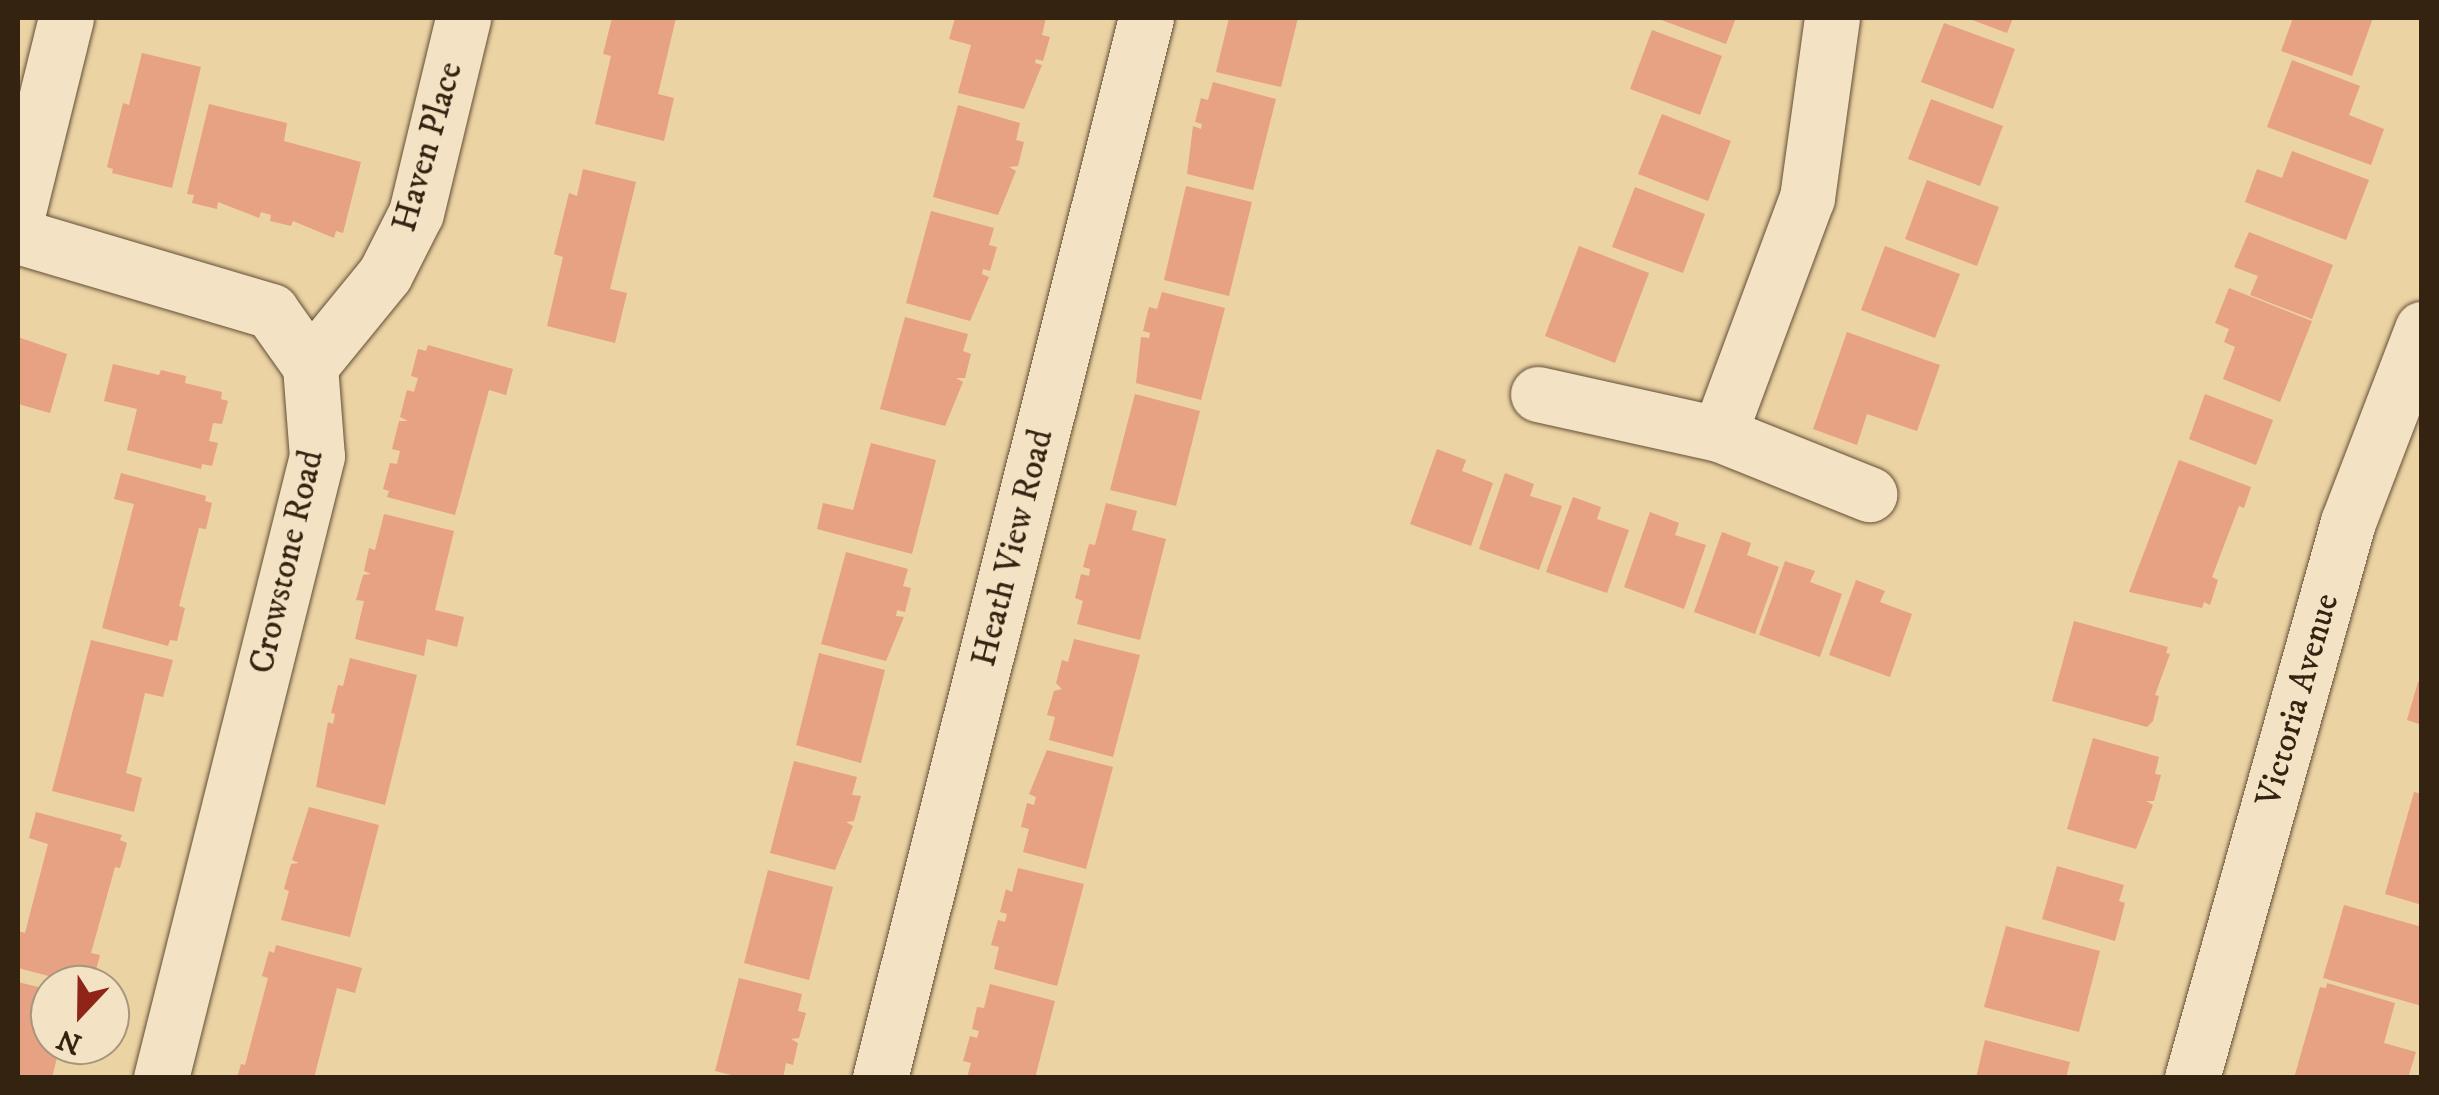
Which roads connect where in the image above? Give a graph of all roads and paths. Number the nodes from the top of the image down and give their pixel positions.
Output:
1 (66, 18) edge
2 (463, 18) edge
3 (1146, 18) edge
4 (1832, 18) edge
5 (18, 212) edge
6 (18, 236) edge
7 (2422, 329) edge
8 (310, 366) junction
9 (1538, 394) dead end
10 (1719, 434) junction
11 (1868, 494) dead end
12 (161, 1078) edge
13 (880, 1078) edge
14 (2192, 1078) edge

1 - 5 street
2 - 8 street, Haven Place
3 - 13 street, Heath View Road
4 - 10 street
6 - 8 street
7 - 14 street, Victoria Avenue
8 - 12 street, Crowstone Road
9 - 10 street
10 - 11 street

